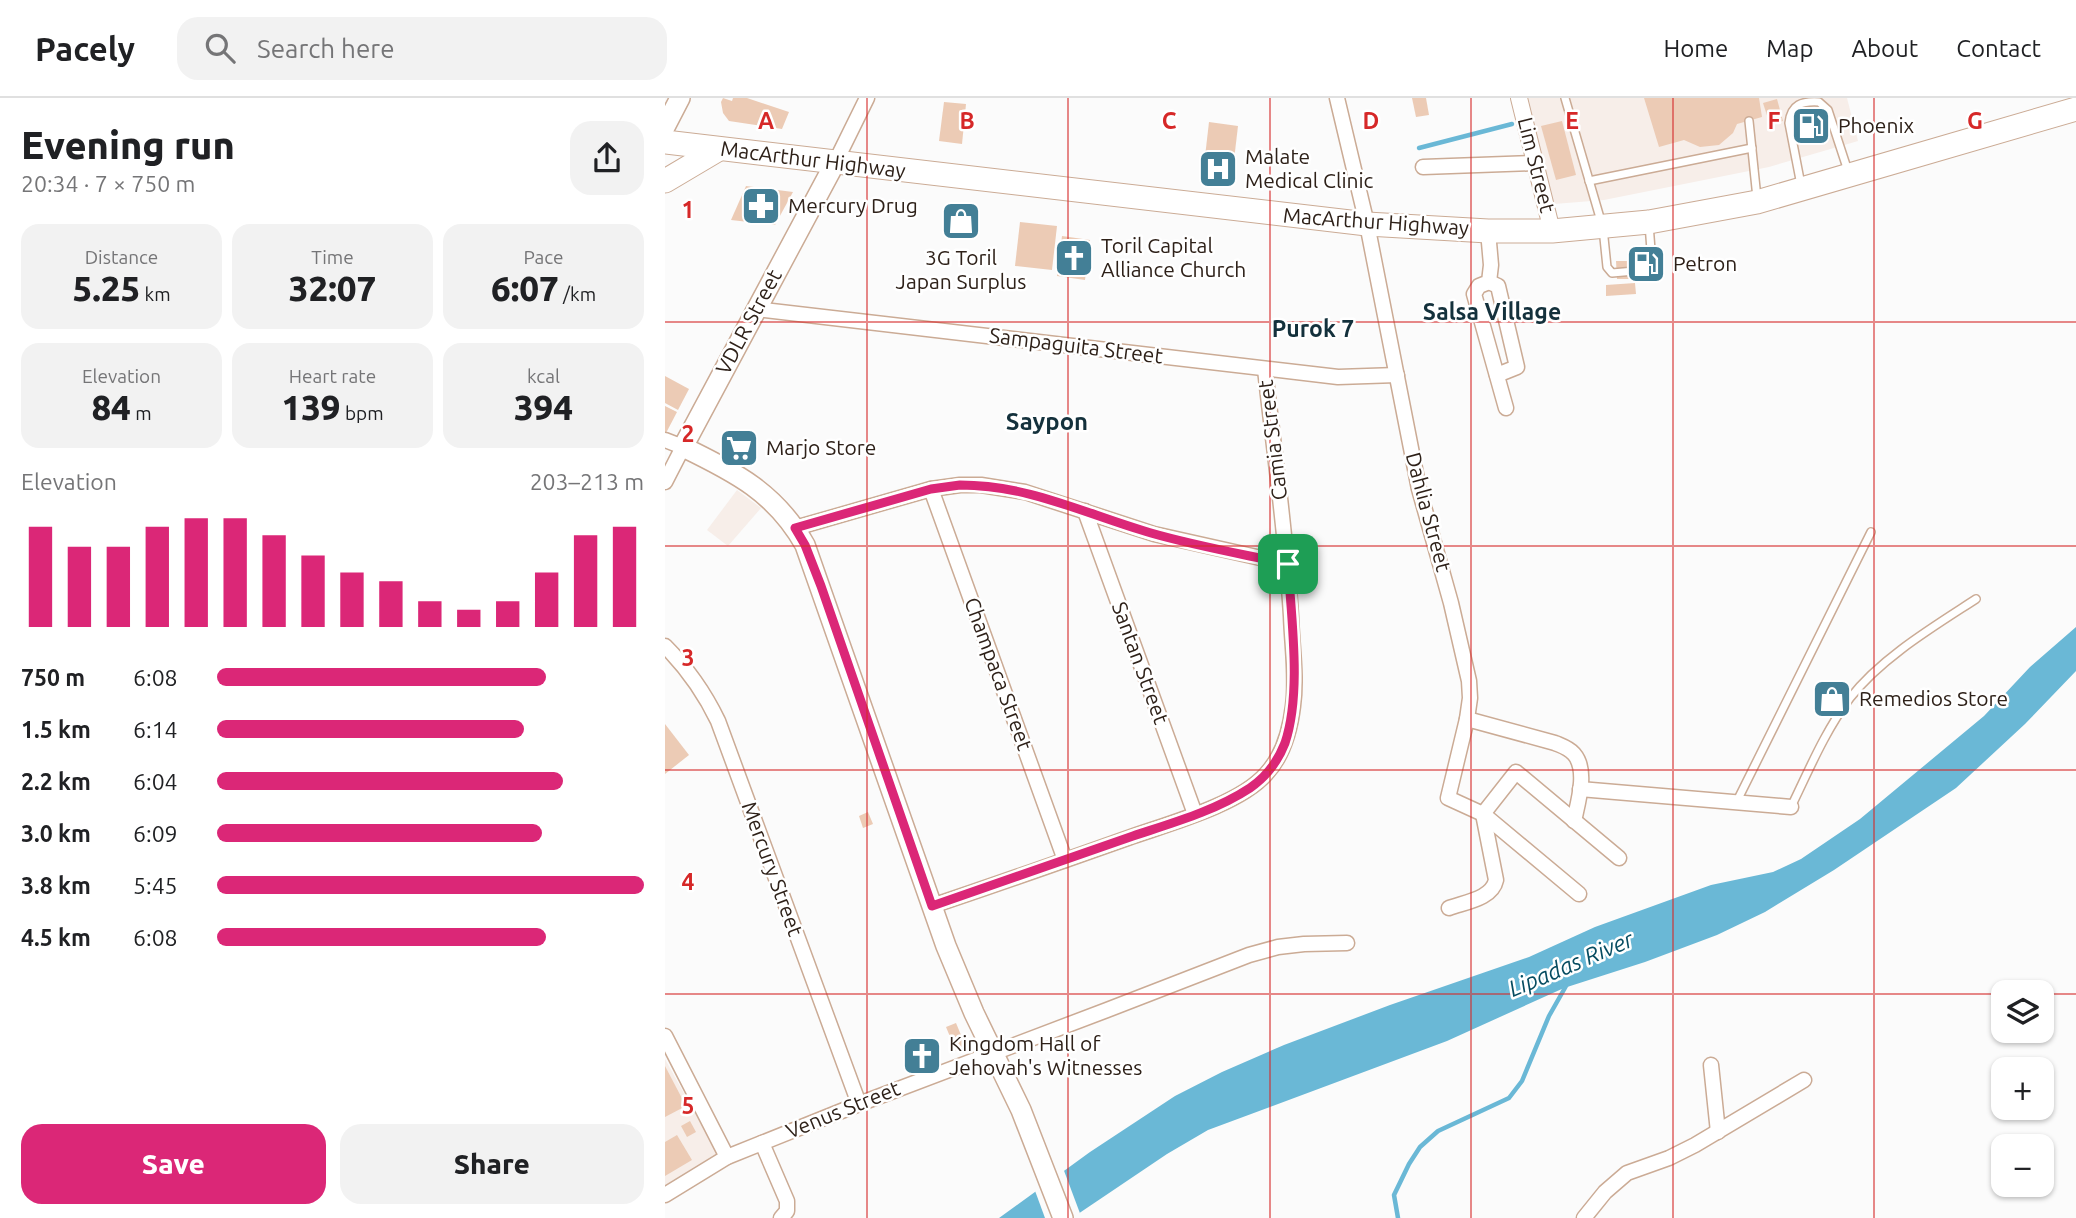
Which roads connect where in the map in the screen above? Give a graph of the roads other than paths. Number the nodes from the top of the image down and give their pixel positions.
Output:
1 (867, 98) edge
2 (1337, 98) edge
3 (1519, 98) edge
4 (1565, 98) edge
5 (674, 106) edge
6 (2076, 109) edge
7 (1749, 121) dead end
8 (665, 127) edge
9 (665, 142) edge
10 (1752, 148) junction
11 (719, 149) junction
12 (835, 163) junction
13 (1537, 163) junction
14 (1423, 166) dead end
15 (1850, 175) junction
16 (665, 181) edge
17 (1589, 181) junction
18 (1802, 189) junction
19 (1757, 202) junction
20 (1649, 222) junction
21 (1367, 225) junction
22 (1603, 228) junction
23 (1488, 231) junction
24 (1552, 231) junction
25 (1489, 282) junction
26 (757, 309) junction
27 (1265, 369) junction
28 (1397, 375) junction
29 (1497, 375) junction
30 (1506, 408) dead end
31 (665, 440) edge
32 (684, 447) junction
33 (665, 482) edge
34 (931, 489) junction
35 (1085, 511) junction
36 (795, 528) junction
37 (1871, 532) dead end
38 (1288, 564) junction
39 (1976, 599) dead end
40 (665, 646) edge
41 (1467, 719) junction
42 (1580, 789) junction
43 (1736, 803) junction
44 (1791, 807) joint
45 (1195, 814) junction
46 (1483, 814) junction
47 (1574, 821) junction
48 (1619, 858) dead end
49 (1065, 860) junction
50 (1579, 894) dead end
51 (932, 906) junction
52 (1449, 908) dead end
53 (1347, 943) dead end
54 (665, 1036) edge
55 (993, 1052) junction
56 (1711, 1065) dead end
57 (1804, 1080) dead end
58 (859, 1104) junction
59 (1718, 1132) junction
60 (762, 1143) junction
61 (727, 1157) junction
62 (665, 1195) edge
63 (781, 1218) edge
64 (1063, 1218) edge
65 (1584, 1218) edge

1 - 12 street
2 - 21 street, Dahlia Street
3 - 13 street, Lim Street
4 - 17 lane
5 - 8 main road
6 - 15 highway, MacArthur Highway
7 - 10 lane
9 - 11 highway, MacArthur Highway
10 - 17 lane
10 - 19 lane
11 - 12 highway, MacArthur Highway
11 - 16 highway
12 - 21 highway, MacArthur Highway
12 - 26 main road, VDLR Street
13 - 14 street
13 - 24 street, Lim Street
15 - 18 highway, MacArthur Highway
15 - 18 lane
17 - 22 lane
18 - 19 highway, MacArthur Highway
19 - 20 highway, MacArthur Highway
20 - 22 highway, MacArthur Highway
20 - 22 lane
21 - 23 highway, MacArthur Highway
21 - 28 street, Dahlia Street
22 - 24 highway, MacArthur Highway
23 - 24 highway, MacArthur Highway
23 - 25 street
25 - 29 street
25 - 29 street
26 - 27 street, Sampaguita Street
26 - 32 main road, VDLR Street
27 - 28 street, Sampaguita Street
27 - 38 street, Camia Street
28 - 41 street, Dahlia Street
29 - 30 street
31 - 32 street
32 - 33 street, VDLR Street
32 - 36 main road
34 - 35 street
34 - 36 street
34 - 49 street, Champaca Street
35 - 38 street
35 - 45 street, Santan Street
36 - 51 main road
37 - 43 lane
38 - 45 street, Camia Street
39 - 44 lane
40 - 58 street, Mercury Street
41 - 42 street
41 - 46 street, Dahlia Street
42 - 43 street
42 - 47 street
43 - 44 street
45 - 49 street, Camia Street
46 - 47 street
46 - 50 street
46 - 52 street
47 - 48 street
49 - 51 street, Camia Street
51 - 55 main road
53 - 55 street, Venus Street
54 - 61 street
55 - 58 street, Venus Street
55 - 64 main road
56 - 59 street
57 - 59 street
58 - 60 street, Venus Street
59 - 65 street
60 - 61 street, Venus Street
60 - 63 street
61 - 62 street, Venus Street

